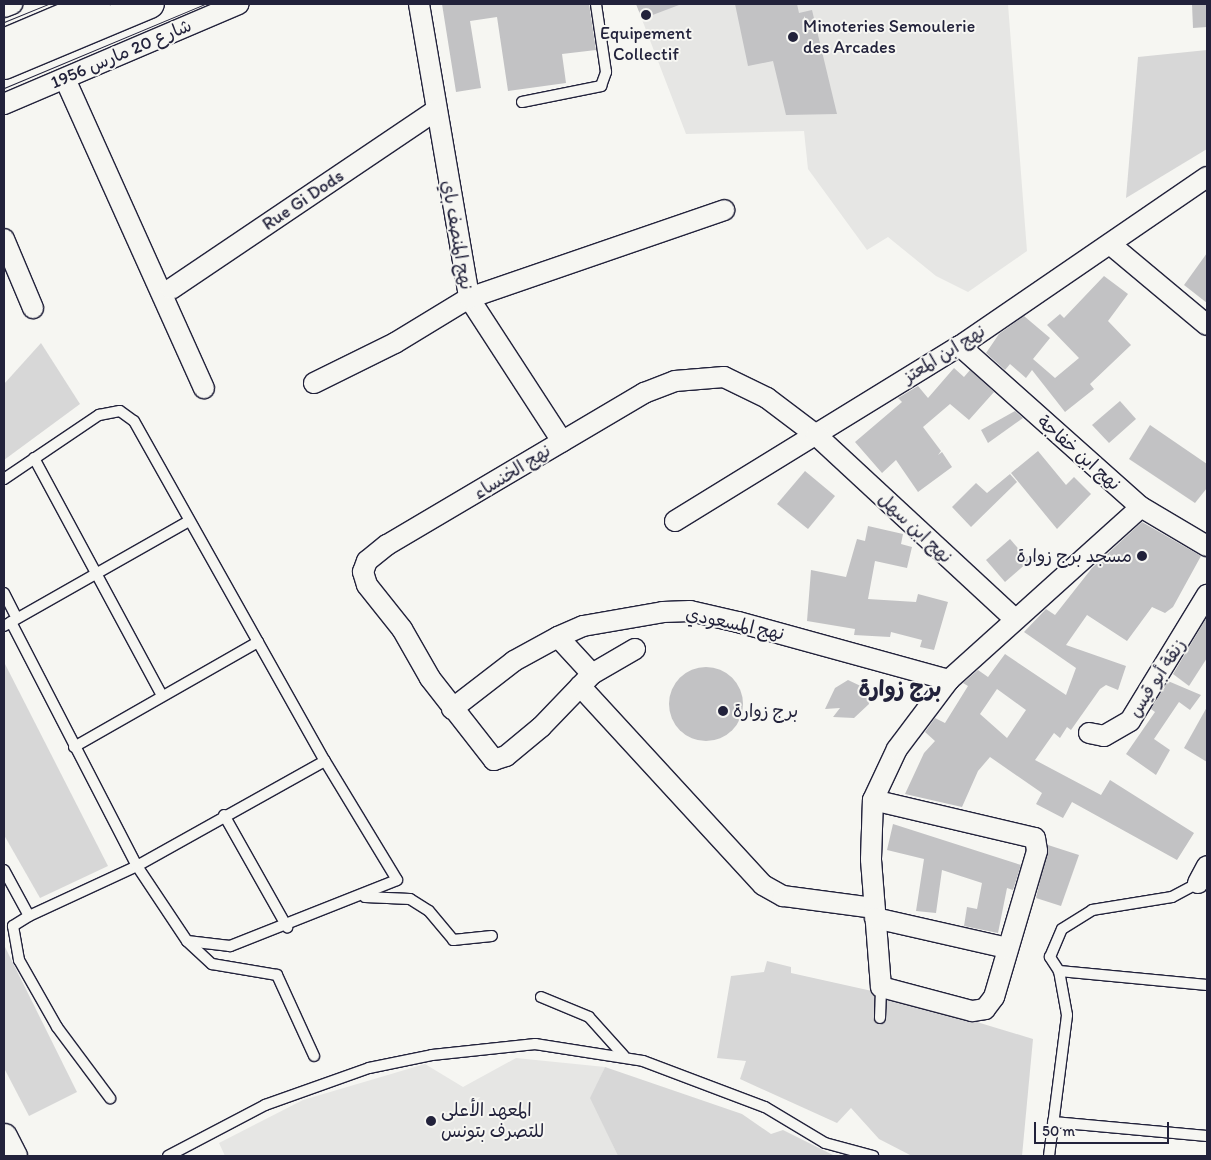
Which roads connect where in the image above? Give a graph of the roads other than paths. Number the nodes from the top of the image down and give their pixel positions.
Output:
1 (12, 4) edge
2 (96, 4) edge
3 (150, 4) edge
4 (239, 4) edge
5 (419, 4) edge
6 (596, 4) edge
7 (4, 7) edge
8 (4, 43) edge
9 (4, 65) edge
10 (65, 79) junction
11 (522, 102) dead end
12 (4, 104) edge
13 (435, 112) junction
14 (1207, 177) edge
15 (724, 210) dead end
16 (4, 239) edge
17 (1110, 244) junction
18 (171, 289) dead end
19 (469, 298) junction
20 (33, 308) dead end
21 (1207, 325) edge
22 (960, 346) junction
23 (314, 383) dead end
24 (204, 388) dead end
25 (816, 435) junction
26 (562, 441) junction
27 (34, 458) junction
28 (4, 478) edge
29 (1141, 507) junction
30 (190, 521) junction
31 (675, 521) dead end
32 (1207, 546) edge
33 (94, 573) junction
34 (4, 594) edge
35 (1207, 595) edge
36 (1015, 619) junction
37 (11, 622) edge
38 (558, 637) junction
39 (258, 642) junction
40 (635, 649) dead end
41 (586, 680) junction
42 (949, 680) junction
43 (162, 696) junction
44 (452, 709) junction
45 (1089, 733) dead end
46 (74, 748) junction
47 (325, 761) junction
48 (873, 800) junction
49 (224, 815) junction
50 (137, 866) junction
51 (4, 870) edge
52 (1202, 874) edge
53 (354, 898) junction
54 (875, 913) junction
55 (29, 916) junction
56 (287, 927) junction
57 (492, 936) dead end
58 (187, 941) junction
59 (1007, 948) junction
60 (1059, 971) junction
61 (1207, 984) edge
62 (881, 987) junction
63 (541, 997) dead end
64 (880, 1018) dead end
65 (314, 1056) dead end
66 (624, 1056) junction
67 (110, 1098) dead end
68 (1053, 1122) junction
69 (4, 1136) edge
70 (1207, 1136) edge
71 (14, 1156) edge
72 (168, 1156) edge
73 (872, 1156) edge
74 (1049, 1156) edge

1 - 7 street
2 - 8 main road
3 - 9 main road, شارع 20 مارس 1956
4 - 10 street, شارع 20 مارس 1956
5 - 13 street, نهج المنصف باي
6 - 11 lane
10 - 12 street, شارع 20 مارس 1956
10 - 24 street
13 - 18 street, Rue Gi Dods
13 - 19 street, نهج المنصف باي
14 - 17 street, نهج ابن المعتز
15 - 19 street
16 - 20 street
17 - 21 street
17 - 22 street, نهج ابن المعتز
19 - 23 street
19 - 26 street, نهج المنصف باي
22 - 25 street, نهج ابن المعتز
22 - 29 street, نهج ابن خفاجة
25 - 26 street, نهج الخنساء
25 - 31 street, نهج ابن المعتز
25 - 36 street, نهج ابن سهل
26 - 44 street, نهج الخنساء
27 - 28 lane
27 - 30 lane
27 - 33 lane
29 - 32 street, نهج ابن خفاجة
29 - 36 street
30 - 33 lane
30 - 39 lane
33 - 37 lane
33 - 43 lane
34 - 37 lane
35 - 45 street, زنقة أبو قيس
36 - 42 street
37 - 46 lane
38 - 41 street
38 - 42 street, نهج المسعودي
38 - 44 street, نهج المسعودي
39 - 43 lane
39 - 47 lane
40 - 41 street, نهج الخنساء
41 - 44 street, نهج الخنساء
41 - 54 street
42 - 48 street
43 - 46 lane
46 - 50 lane
47 - 49 lane
47 - 53 lane
48 - 54 street
48 - 59 street
49 - 50 lane
49 - 56 lane
50 - 55 lane
50 - 58 lane
51 - 55 lane
52 - 60 lane
53 - 56 lane
53 - 57 lane
54 - 59 street
54 - 62 street
55 - 67 lane
56 - 58 lane
58 - 65 lane
59 - 62 street
60 - 61 lane
60 - 68 lane
62 - 64 lane
63 - 66 lane
66 - 72 lane
66 - 73 lane
68 - 70 lane
68 - 74 lane
69 - 71 street

